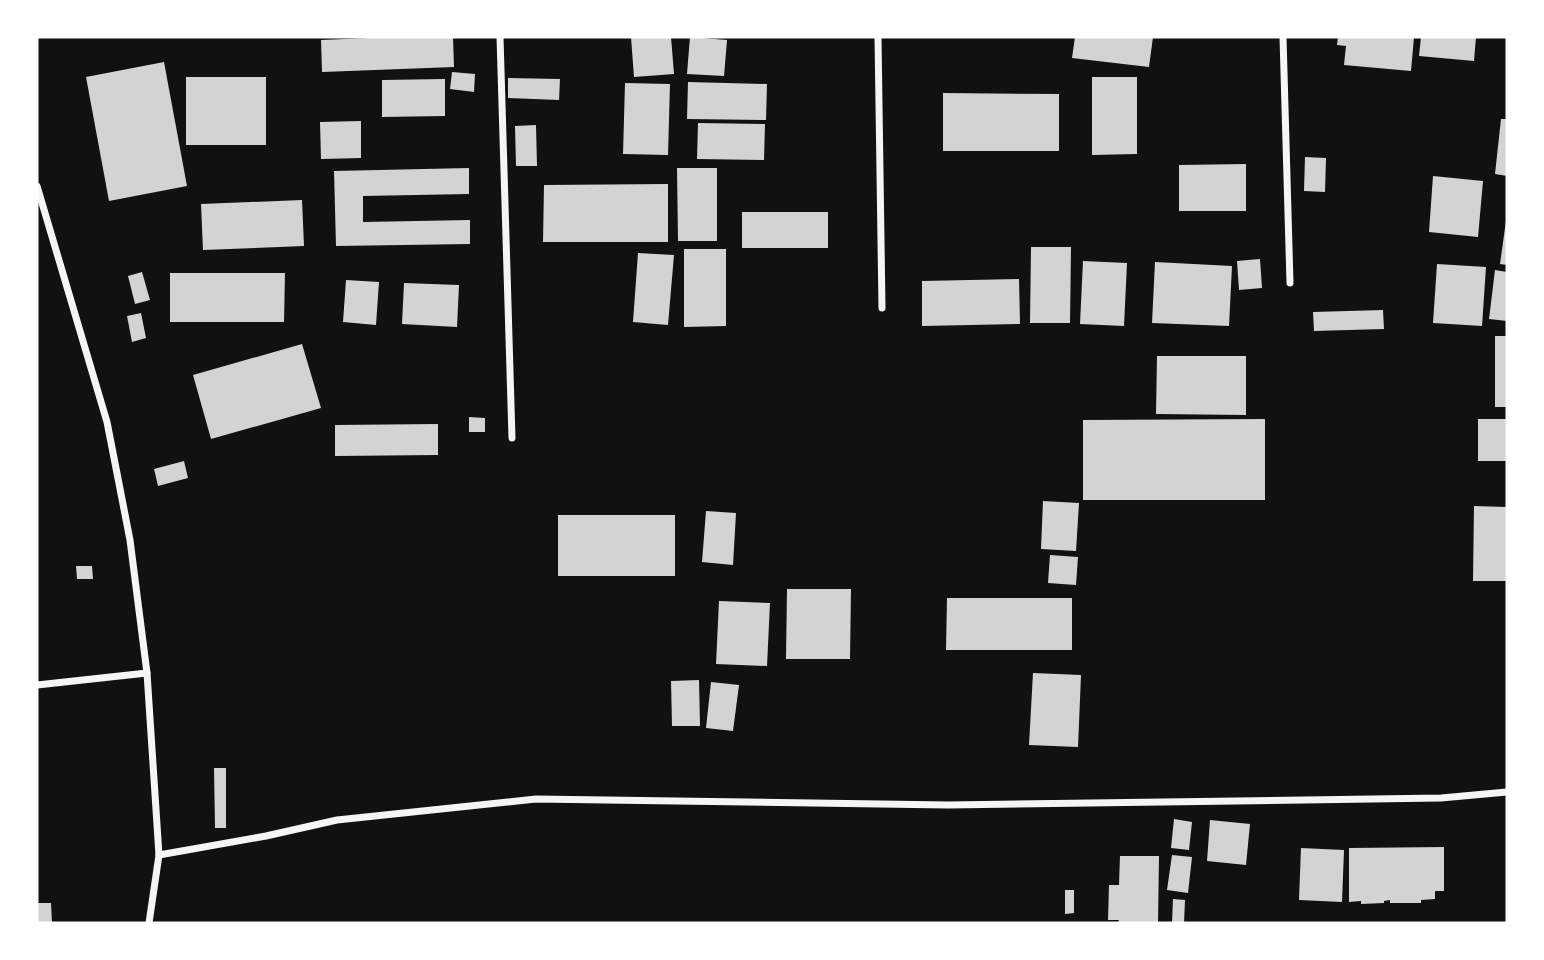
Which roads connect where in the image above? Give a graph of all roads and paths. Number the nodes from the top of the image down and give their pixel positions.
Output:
1 (500, 37) edge
2 (878, 37) edge
3 (1283, 37) edge
4 (37, 186) edge
5 (1290, 283) dead end
6 (883, 308) dead end
7 (512, 438) dead end
8 (146, 673) junction
9 (37, 685) edge
10 (1507, 792) edge
11 (159, 855) junction
12 (149, 923) edge

1 - 7 street
2 - 6 street
3 - 5 street
4 - 8 street
8 - 9 street
8 - 11 street
10 - 11 street
11 - 12 street

